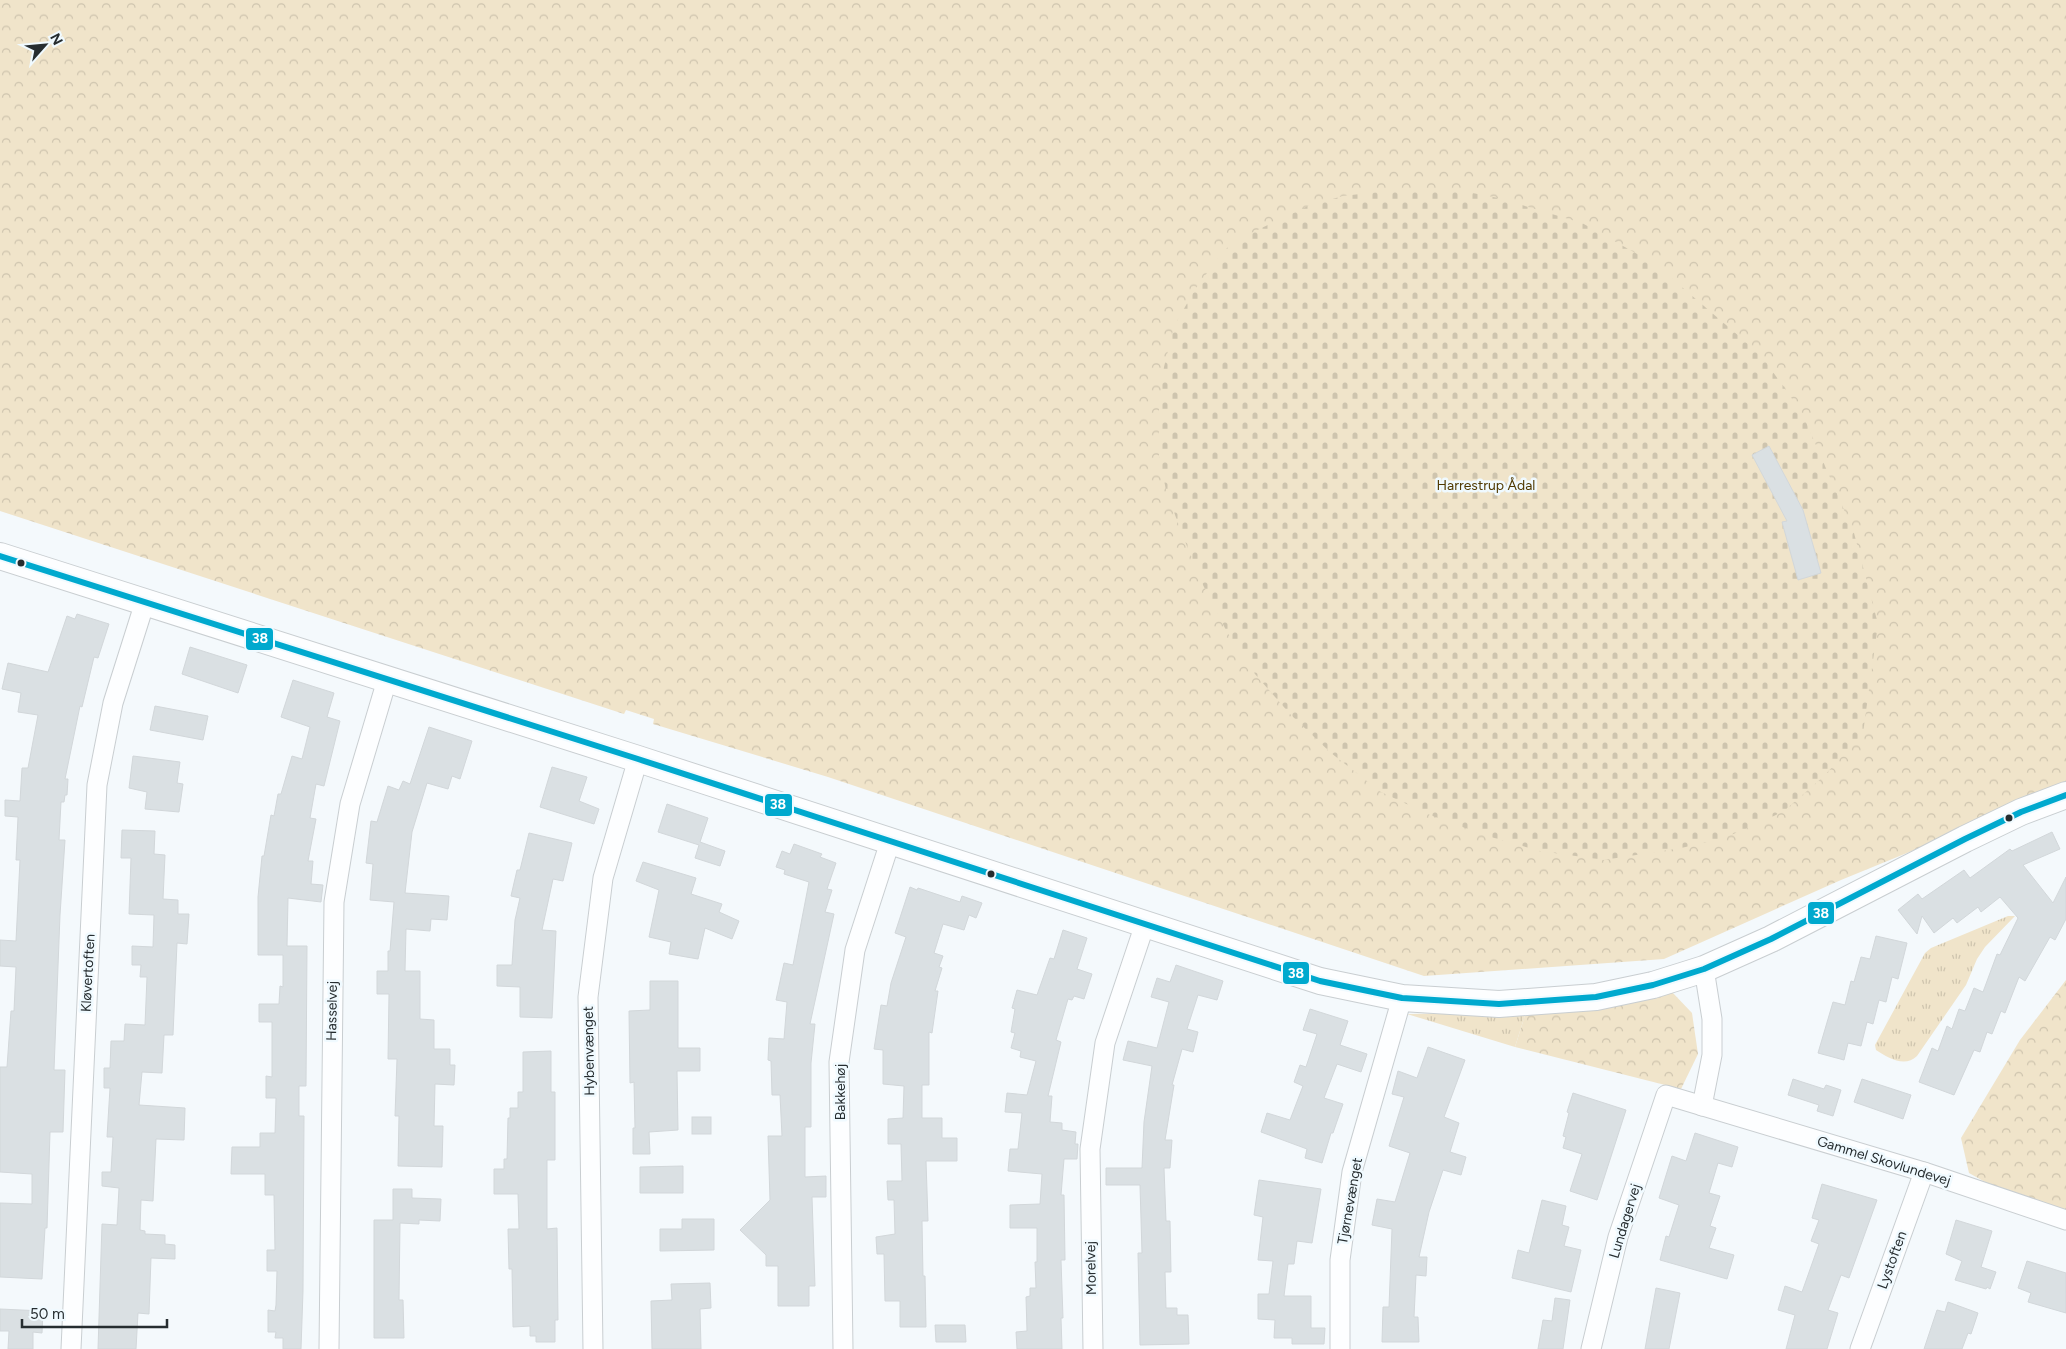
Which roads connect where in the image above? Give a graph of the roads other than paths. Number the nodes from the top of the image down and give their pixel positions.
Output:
1 (0, 556) edge
2 (145, 602) junction
3 (387, 680) junction
4 (638, 759) junction
5 (2066, 795) edge
6 (890, 842) junction
7 (1145, 924) junction
8 (1704, 969) junction
9 (1402, 998) junction
10 (1666, 1095) joint
11 (1702, 1106) junction
12 (1924, 1172) junction
13 (2066, 1220) edge
14 (71, 1349) edge
15 (329, 1349) edge
16 (593, 1349) edge
17 (842, 1349) edge
18 (1093, 1349) edge
19 (1340, 1349) edge
20 (1592, 1349) edge
21 (1860, 1349) edge

1 - 2 street
2 - 3 street
2 - 14 street, Kløvertoften
3 - 4 street
3 - 15 street, Hasselvej
4 - 6 street
4 - 16 street, Hybenvænget
5 - 8 street
6 - 7 street
6 - 17 street, Bakkehøj
7 - 9 street
7 - 18 street, Morelvej
8 - 9 street
8 - 11 street
9 - 19 street, Tjørnevænget
10 - 11 street, Gammel Skovlundevej
10 - 20 street, Lundagervej
11 - 12 street, Gammel Skovlundevej
12 - 13 street, Gammel Skovlundevej
12 - 21 street, Lystoften

